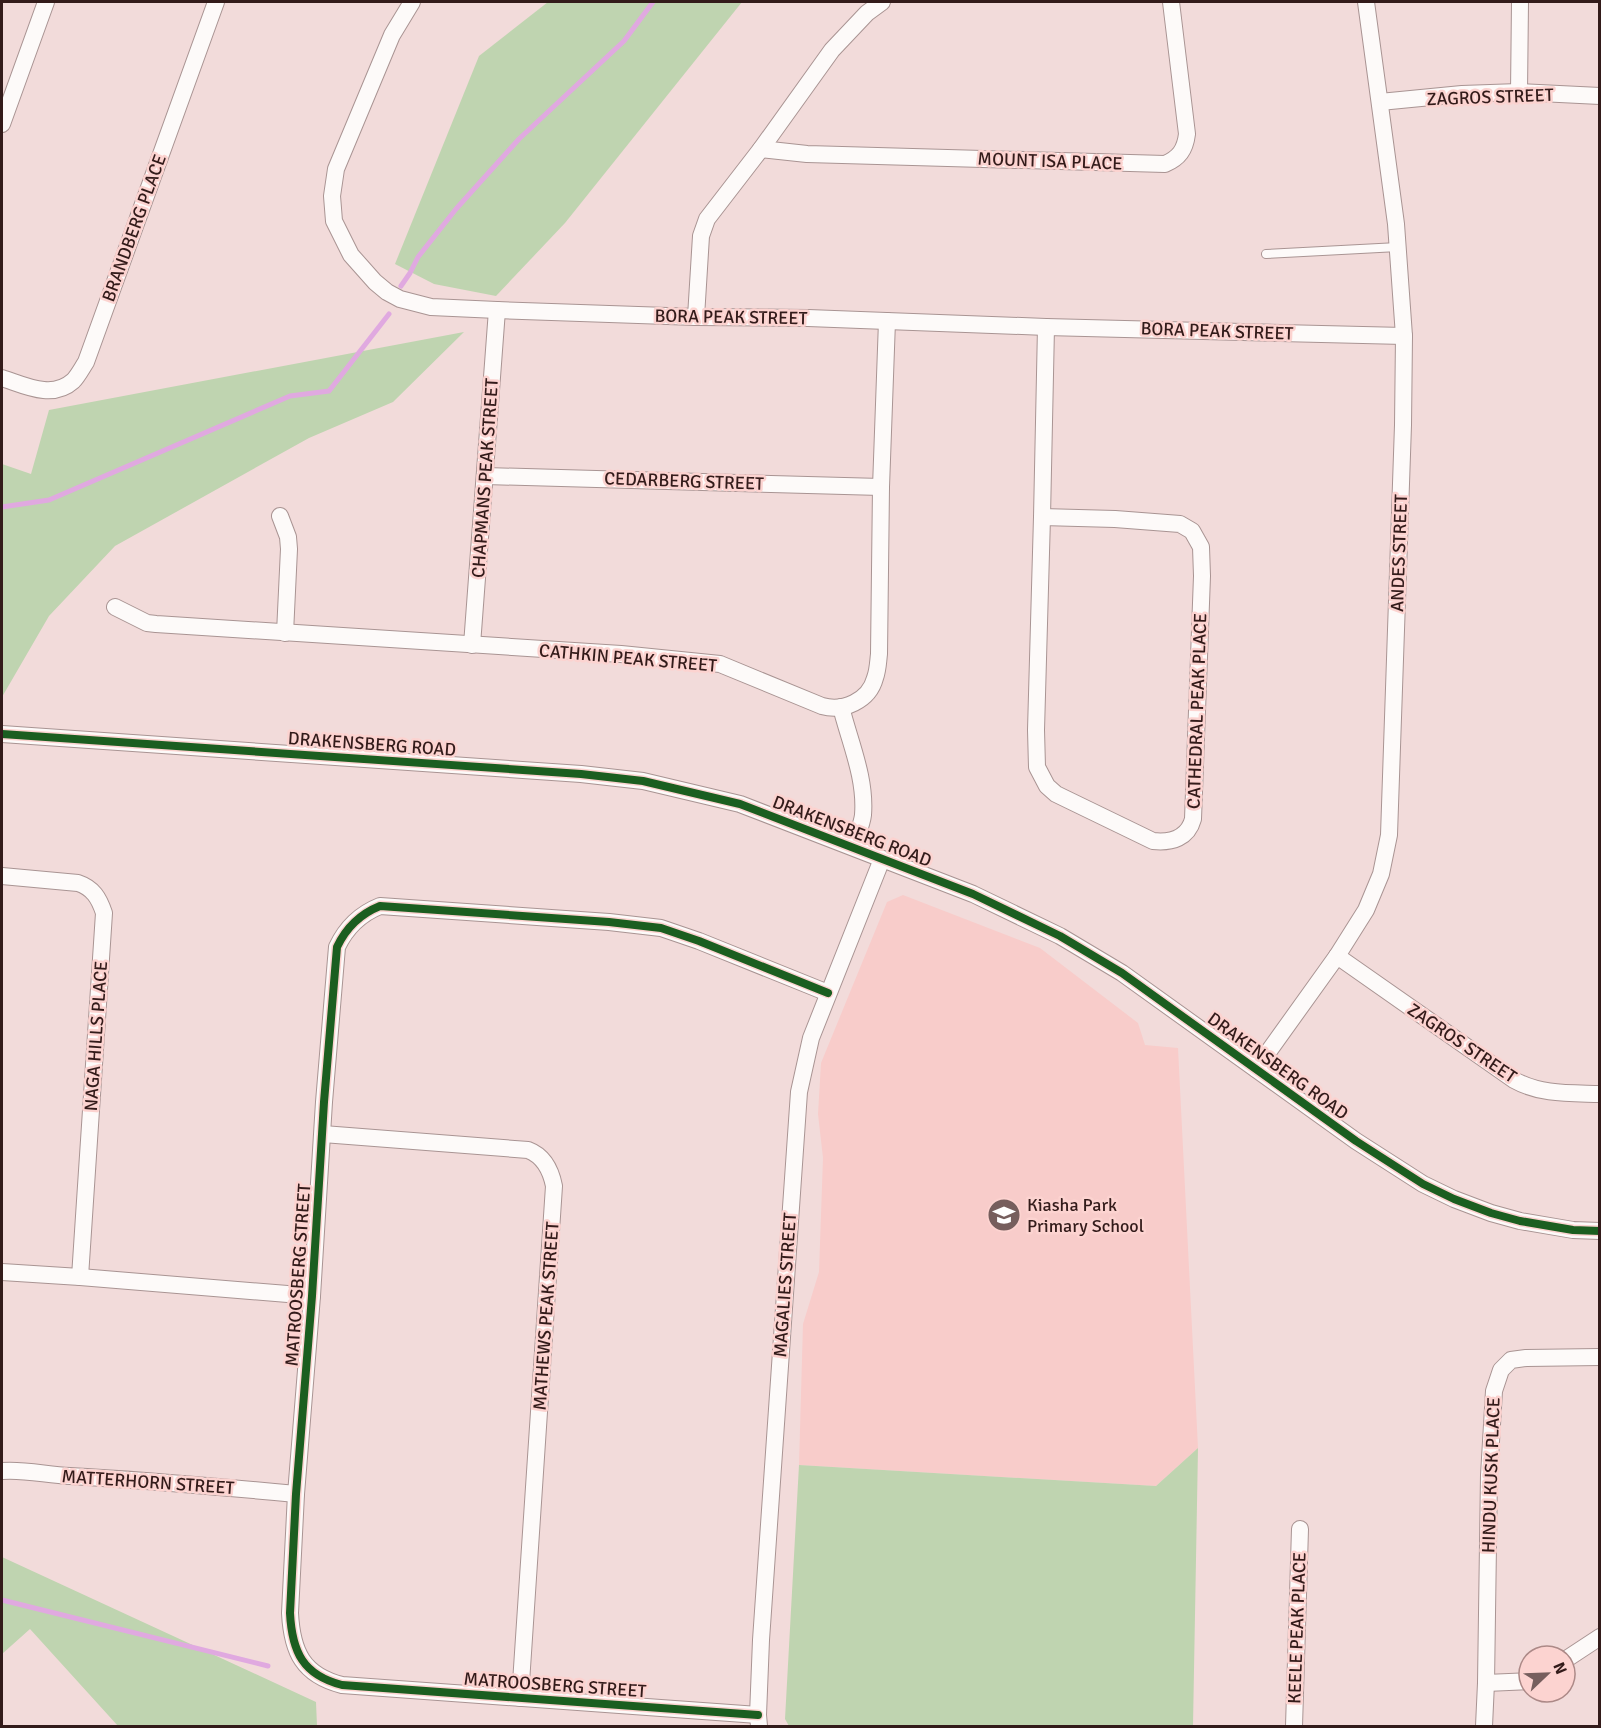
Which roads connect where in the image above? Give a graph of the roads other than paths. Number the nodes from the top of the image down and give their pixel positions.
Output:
1 (46, 2) edge
2 (216, 2) edge
3 (412, 2) edge
4 (882, 2) edge
5 (1171, 2) edge
6 (1366, 2) edge
7 (1520, 2) edge
8 (1519, 92) junction
9 (1599, 96) edge
10 (1380, 102) junction
11 (2, 124) edge
12 (761, 149) junction
13 (1398, 248) junction
14 (1266, 254) dead end
15 (497, 310) junction
16 (696, 317) junction
17 (887, 321) junction
18 (1046, 327) junction
19 (1404, 336) junction
20 (2, 378) edge
21 (486, 476) junction
22 (881, 487) junction
23 (280, 516) dead end
24 (1042, 517) junction
25 (115, 608) dead end
26 (285, 633) junction
27 (472, 645) junction
28 (841, 707) junction
29 (2, 734) edge
30 (853, 847) junction
31 (882, 859) junction
32 (2, 876) edge
33 (1337, 956) junction
34 (828, 993) junction
35 (1256, 1069) junction
36 (1599, 1094) edge
37 (323, 1134) junction
38 (1599, 1231) edge
39 (2, 1272) edge
40 (80, 1277) junction
41 (312, 1296) junction
42 (1599, 1357) edge
43 (2, 1471) edge
44 (296, 1494) junction
45 (1300, 1529) dead end
46 (1599, 1637) edge
47 (1577, 1652) edge
48 (1517, 1682) edge
49 (1486, 1683) junction
50 (520, 1698) junction
51 (759, 1721) edge
52 (1294, 1726) edge
53 (1484, 1726) edge

1 - 11 street
2 - 20 street, BRANDBERG PLACE
3 - 15 street, BORA PEAK STREET
4 - 12 street
5 - 12 street, MOUNT ISA PLACE
6 - 10 street, ANDES STREET
7 - 8 street
8 - 9 street, ZAGROS STREET
8 - 10 street, ZAGROS STREET
10 - 13 street, ANDES STREET
12 - 16 street
13 - 14 lane
13 - 19 street, ANDES STREET
15 - 16 street, BORA PEAK STREET
15 - 21 street, CHAPMANS PEAK STREET
16 - 17 street, BORA PEAK STREET
17 - 18 street, BORA PEAK STREET
17 - 22 street
18 - 19 street, BORA PEAK STREET
18 - 24 street, CATHEDRAL PEAK PLACE
19 - 33 street, ANDES STREET
21 - 22 street, CEDARBERG STREET
21 - 27 street, CHAPMANS PEAK STREET
22 - 28 street
23 - 26 street
24 - 24 street, CATHEDRAL PEAK PLACE
25 - 26 street, CATHKIN PEAK STREET
26 - 27 street, CATHKIN PEAK STREET
27 - 28 street, CATHKIN PEAK STREET
28 - 30 street
29 - 30 street, DRAKENSBERG ROAD
30 - 31 street, DRAKENSBERG ROAD
31 - 34 street, MAGALIES STREET
31 - 35 street, DRAKENSBERG ROAD
32 - 40 street, NAGA HILLS PLACE
33 - 35 street, ANDES STREET
33 - 36 street, ZAGROS STREET
34 - 37 street, MATROOSBERG STREET
34 - 51 street, MAGALIES STREET
35 - 38 street, DRAKENSBERG ROAD
37 - 41 street, MATROOSBERG STREET
37 - 50 street, MATHEWS PEAK STREET
39 - 40 street
40 - 41 street
41 - 44 street, MATROOSBERG STREET
42 - 49 street, HINDU KUSK PLACE
43 - 44 street, MATTERHORN STREET
44 - 50 street, MATROOSBERG STREET
45 - 52 street, KEELE PEAK PLACE
46 - 47 street
48 - 49 street
49 - 53 street, HINDU KUSK PLACE
50 - 51 street, MATROOSBERG STREET

